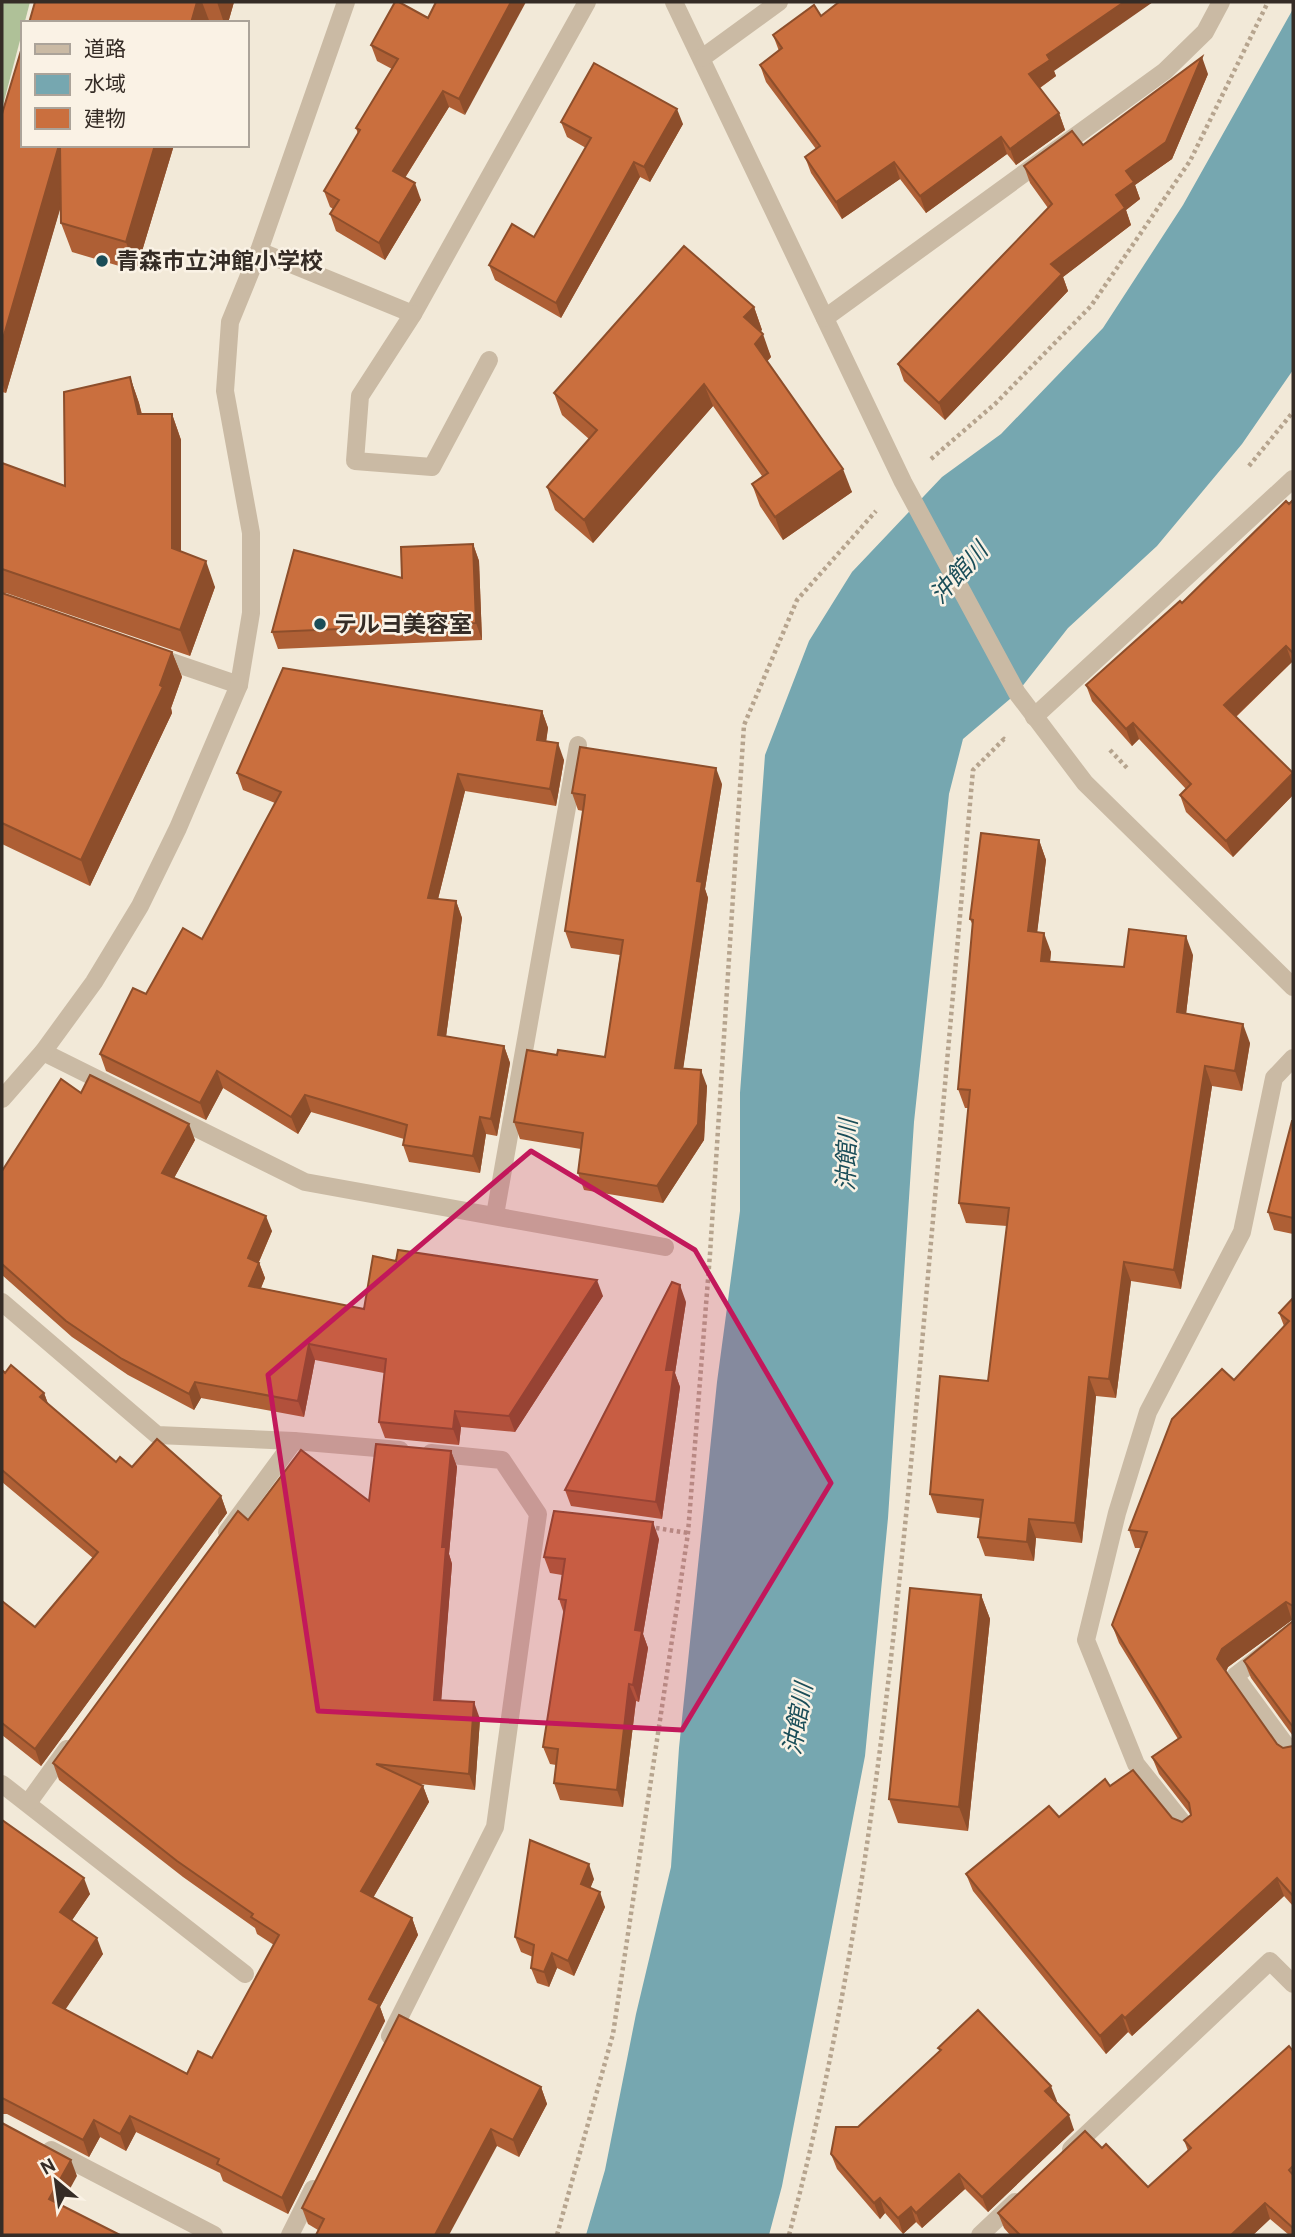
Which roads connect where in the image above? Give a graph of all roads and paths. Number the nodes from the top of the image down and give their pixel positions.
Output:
1 (346, 2) edge
2 (587, 2) edge
3 (674, 2) edge
4 (779, 2) edge
5 (1221, 2) edge
6 (1268, 2) edge
7 (702, 58) junction
8 (259, 251) junction
9 (413, 314) junction
10 (825, 318) junction
11 (489, 360) dead end
12 (1293, 412) edge
13 (1241, 475) dead end
14 (1293, 479) edge
15 (906, 489) junction
16 (133, 649) edge
17 (239, 685) junction
18 (1034, 717) junction
19 (578, 745) edge
20 (1105, 745) dead end
21 (1014, 749) dead end
22 (1134, 775) dead end
23 (1293, 987) edge
24 (43, 1052) junction
25 (1293, 1058) edge
26 (2, 1099) edge
27 (495, 1215) junction
28 (665, 1247) dead end
29 (2, 1302) edge
30 (294, 1441) junction
31 (656, 1528) edge
32 (688, 1532) junction
33 (213, 1550) edge
34 (1293, 1631) edge
35 (76, 1737) edge
36 (1293, 1755) edge
37 (2, 1784) edge
38 (28, 1803) junction
39 (1187, 1828) edge
40 (245, 1974) dead end
41 (1293, 1984) edge
42 (383, 2050) edge
43 (37, 2143) edge
44 (1060, 2160) edge
45 (321, 2174) edge
46 (1030, 2188) edge
47 (214, 2235) edge
48 (290, 2235) edge
49 (557, 2235) edge
50 (789, 2235) edge
51 (979, 2235) edge

1 - 8 street
2 - 9 street
3 - 7 street
4 - 7 street
5 - 10 street
6 - 15 path
7 - 10 street
8 - 9 street
8 - 17 street
9 - 11 street
10 - 15 street
12 - 13 path
14 - 18 street
15 - 18 street
15 - 32 path
16 - 17 street
17 - 24 street
18 - 23 street
19 - 27 street
20 - 22 path
21 - 50 path
24 - 26 street
24 - 27 street
25 - 39 street
27 - 28 street
29 - 30 street
30 - 33 street
30 - 42 street
31 - 32 path
32 - 49 path
34 - 36 street
35 - 38 street
37 - 38 street
38 - 40 street
41 - 44 street
43 - 47 street
45 - 48 street
46 - 51 street

